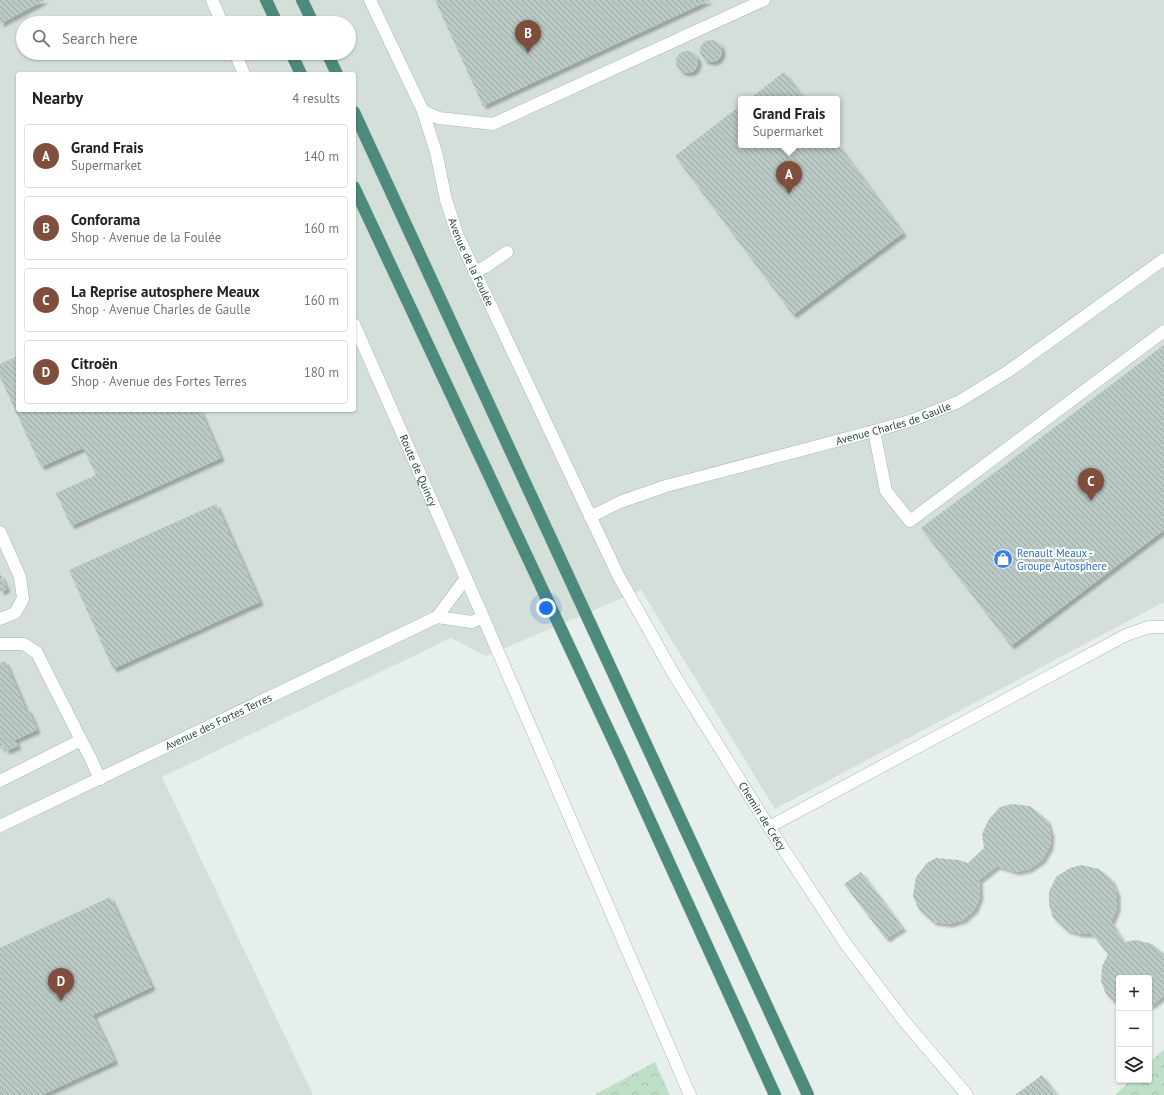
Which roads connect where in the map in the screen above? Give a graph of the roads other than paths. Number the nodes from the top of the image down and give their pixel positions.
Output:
1 (212, 0) edge
2 (266, 0) edge
3 (302, 0) edge
4 (370, 0) edge
5 (764, 0) edge
6 (219, 16) edge
7 (274, 16) edge
8 (310, 16) edge
9 (238, 60) edge
10 (294, 60) edge
11 (330, 60) edge
12 (243, 72) edge
13 (300, 72) edge
14 (336, 72) edge
15 (424, 111) junction
16 (356, 116) edge
17 (356, 191) edge
18 (507, 252) dead end
19 (1164, 260) edge
20 (474, 272) junction
21 (356, 329) edge
22 (1164, 331) edge
23 (874, 431) junction
24 (590, 517) junction
25 (0, 532) edge
26 (466, 578) junction
27 (437, 617) junction
28 (483, 617) junction
29 (0, 619) edge
30 (1164, 627) edge
31 (0, 644) edge
32 (81, 740) junction
33 (100, 779) junction
34 (0, 781) edge
35 (0, 826) edge
36 (769, 827) junction
37 (690, 1095) edge
38 (775, 1095) edge
39 (808, 1095) edge
40 (967, 1095) edge

1 - 6 street
2 - 7 highway
3 - 8 highway
4 - 15 street, Avenue de la Foulée
5 - 15 street
9 - 12 street
10 - 13 highway
11 - 14 highway
15 - 20 street, Avenue de la Foulée
16 - 39 highway
17 - 38 highway
18 - 20 street
19 - 23 street, Avenue Charles de Gaulle
20 - 24 street, Avenue de la Foulée
21 - 26 street, Route de Quincy
22 - 23 street
23 - 24 street, Avenue Charles de Gaulle
24 - 36 street, Chemin de Crécy
25 - 29 street
26 - 27 street, Avenue des Fortes Terres
26 - 28 street, Route de Quincy
27 - 28 street
27 - 33 street, Avenue des Fortes Terres
28 - 37 street, Route de Quincy
30 - 36 street
31 - 32 street
32 - 33 street
32 - 34 street
33 - 35 street, Avenue des Fortes Terres
36 - 40 street, Chemin de Crécy

